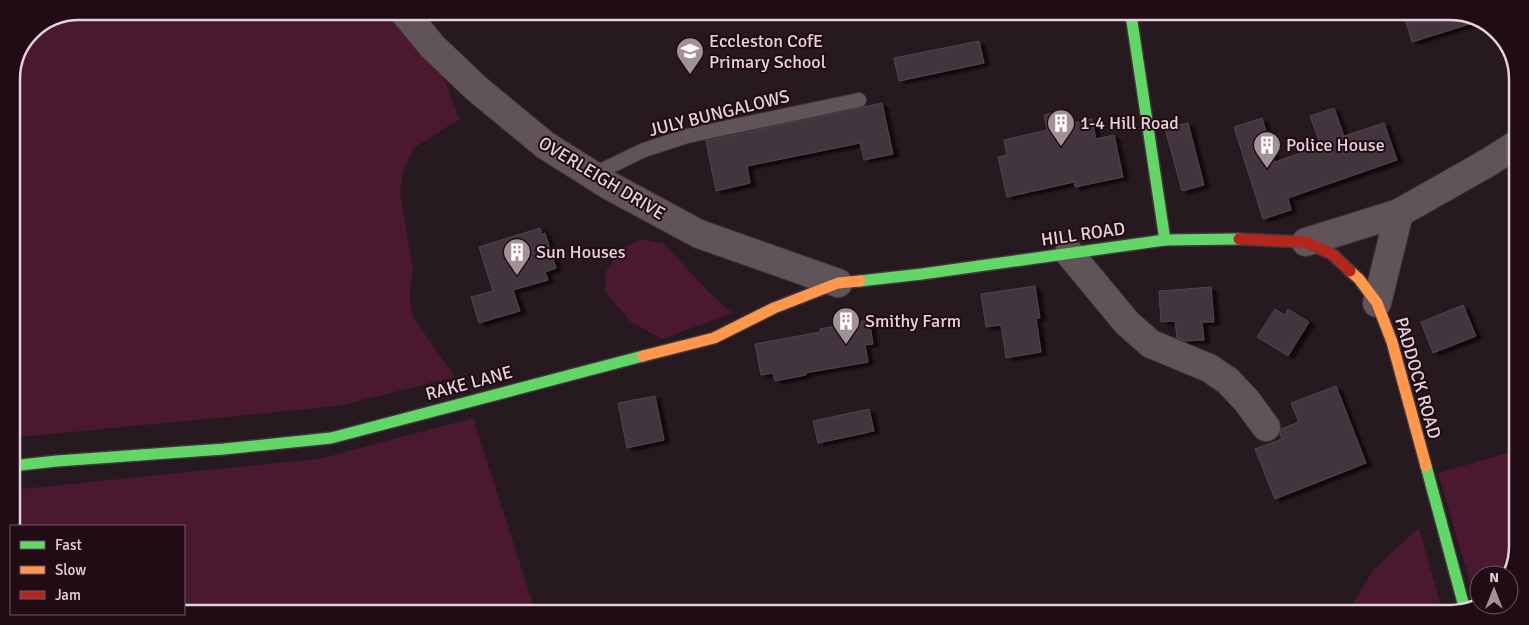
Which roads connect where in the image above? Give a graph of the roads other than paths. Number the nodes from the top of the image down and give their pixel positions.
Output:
1 (411, 20) edge
2 (1132, 20) edge
3 (859, 100) dead end
4 (1509, 149) edge
5 (592, 175) junction
6 (1399, 213) junction
7 (1250, 239) joint
8 (1166, 240) junction
9 (1306, 242) junction
10 (1069, 253) junction
11 (922, 274) joint
12 (838, 283) junction
13 (1377, 303) junction
14 (1266, 427) dead end
15 (20, 465) edge
16 (1462, 603) edge

1 - 5 street, OVERLEIGH DRIVE
2 - 8 street
3 - 5 lane, JULY BUNGALOWS
4 - 6 street
5 - 12 street, OVERLEIGH DRIVE
6 - 9 street
6 - 13 street
7 - 8 street, HILL ROAD
7 - 9 street, PADDOCK ROAD
8 - 10 street, HILL ROAD
9 - 13 street, PADDOCK ROAD
10 - 11 street, HILL ROAD
10 - 14 street
11 - 12 street, RAKE LANE
12 - 15 street, RAKE LANE
13 - 16 street, PADDOCK ROAD

